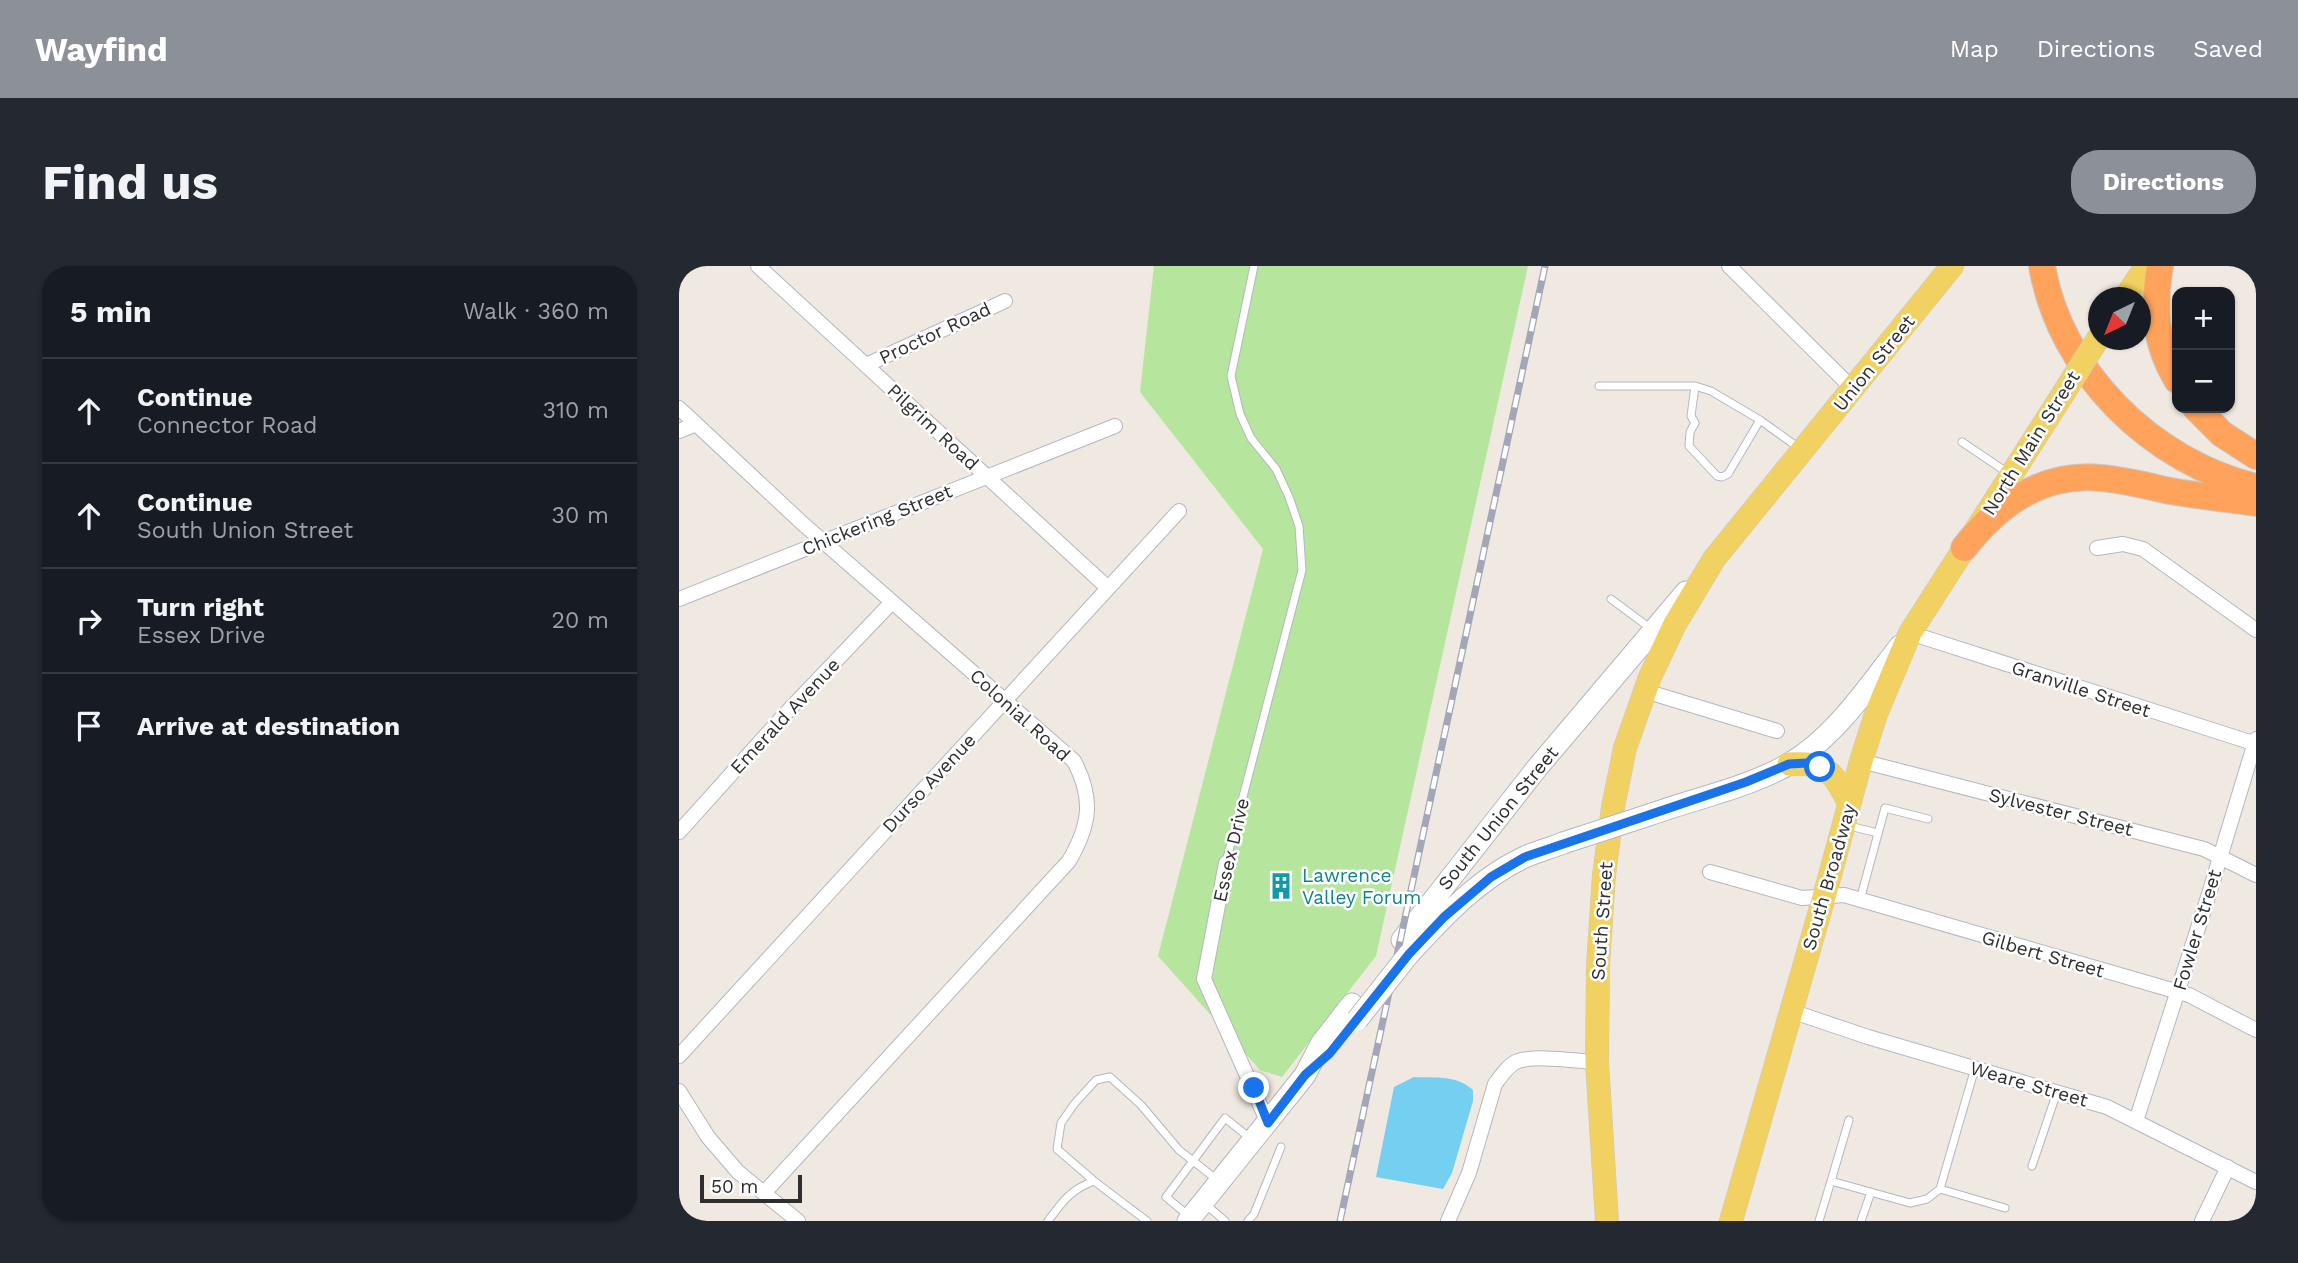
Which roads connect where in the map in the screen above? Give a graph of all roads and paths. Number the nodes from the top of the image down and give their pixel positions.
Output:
1 (758, 266) edge
2 (1254, 266) edge
3 (1728, 266) edge
4 (1952, 266) edge
5 (2042, 266) edge
6 (2146, 266) edge
7 (2160, 266) edge
8 (2132, 287) edge
9 (1005, 301) dead end
10 (2090, 350) edge
11 (866, 365) junction
12 (2172, 370) edge
13 (1599, 386) dead end
14 (1695, 386) junction
15 (1853, 389) junction
16 (679, 408) edge
17 (2201, 413) edge
18 (1760, 420) junction
19 (696, 424) junction
20 (1115, 426) dead end
21 (679, 431) edge
22 (1962, 442) dead end
23 (1799, 455) junction
24 (2256, 456) edge
25 (2011, 475) junction
26 (987, 476) junction
27 (2256, 487) edge
28 (2256, 503) edge
29 (1179, 511) dead end
30 (823, 541) junction
31 (1964, 548) junction
32 (2097, 548) dead end
33 (1714, 559) junction
34 (1108, 588) junction
35 (1611, 598) dead end
36 (679, 600) edge
37 (892, 602) junction
38 (1654, 630) junction
39 (2256, 630) edge
40 (1910, 633) junction
41 (1645, 691) junction
42 (1005, 701) junction
43 (1777, 731) dead end
44 (2254, 741) edge
45 (1861, 761) junction
46 (1789, 764) junction
47 (1847, 814) junction
48 (1928, 819) dead end
49 (679, 832) edge
50 (1878, 833) junction
51 (2220, 857) junction
52 (1226, 863) joint
53 (1710, 872) dead end
54 (2256, 874) edge
55 (1824, 897) junction
56 (1860, 901) junction
57 (1405, 947) junction
58 (2177, 992) junction
59 (1791, 1011) junction
60 (2256, 1030) edge
61 (679, 1056) edge
62 (1597, 1062) junction
63 (1975, 1068) junction
64 (679, 1091) edge
65 (2057, 1091) junction
66 (1849, 1120) dead end
67 (2136, 1121) junction
68 (1268, 1123) junction
69 (1253, 1141) junction
70 (1281, 1147) dead end
71 (1192, 1160) junction
72 (2032, 1166) dead end
73 (2228, 1167) junction
74 (1094, 1181) junction
75 (1831, 1181) junction
76 (1220, 1182) junction
77 (2256, 1182) edge
78 (1940, 1189) junction
79 (1871, 1192) junction
80 (764, 1193) junction
81 (2005, 1208) dead end
82 (1194, 1213) edge
83 (799, 1221) edge
84 (1048, 1221) edge
85 (1147, 1221) edge
86 (1225, 1221) edge
87 (1248, 1221) edge
88 (1448, 1221) edge
89 (1607, 1221) edge
90 (1731, 1221) edge
91 (1819, 1221) edge
92 (1861, 1221) edge
93 (2202, 1221) edge

1 - 11 street, Pilgrim Road
2 - 52 lane, Essex Drive
3 - 15 street
4 - 15 main road, Union Street
5 - 27 highway
6 - 8 main road
7 - 12 highway
9 - 11 street, Proctor Road
10 - 25 main road, North Main Street, bridge
11 - 26 street, Pilgrim Road
13 - 14 lane
14 - 18 lane
14 - 18 lane
15 - 23 main road, Union Street
16 - 19 street, Colonial Road
17 - 24 highway
18 - 23 lane
19 - 21 street
19 - 30 street, Colonial Road
20 - 26 street, Chickering Street
22 - 25 lane
23 - 33 main road, South Union Street
25 - 31 main road, North Main Street
26 - 30 street, Chickering Street
26 - 34 street, Pilgrim Road
28 - 31 highway
29 - 34 street, Durso Avenue
30 - 36 street, Chickering Street
30 - 37 street, Colonial Road
31 - 40 main road, South Broadway
32 - 39 street
33 - 38 main road, South Union Street
33 - 41 main road, South Street
34 - 42 street, Durso Avenue
35 - 38 lane
37 - 42 street, Colonial Road
37 - 49 street, Emerald Avenue
38 - 57 main road, South Union Street
40 - 44 street, Granville Street
40 - 45 main road, South Broadway
40 - 46 main road
41 - 43 street
41 - 62 main road, South Street
42 - 61 street, Durso Avenue
42 - 80 street, Colonial Road
44 - 51 street, Fowler Street
45 - 47 main road, South Broadway
45 - 51 street, Sylvester Street
46 - 47 main road
46 - 57 main road, bridge
47 - 50 lane
47 - 55 main road, South Broadway
48 - 50 lane
50 - 56 lane
51 - 54 street, Sylvester Street
51 - 58 street, Fowler Street
52 - 68 street, Essex Drive
53 - 55 street, Gilbert Street
55 - 56 street, Gilbert Street
55 - 59 main road, South Broadway
56 - 58 street, Gilbert Street
57 - 68 main road, South Union Street
58 - 60 street, Gilbert Street
58 - 67 street, Fowler Street
59 - 63 street, Weare Street
59 - 90 main road, South Broadway
62 - 88 street
62 - 89 main road, South Street
63 - 65 street, Weare Street
63 - 78 lane
64 - 80 street
65 - 67 street, Weare Street
65 - 72 lane
66 - 75 lane
67 - 73 street, Weare Street
68 - 69 main road, South Union Street
69 - 71 lane
69 - 76 main road, South Union Street
70 - 87 lane
71 - 74 lane
71 - 76 lane
71 - 82 lane
73 - 77 street, Weare Street
73 - 93 street
74 - 84 lane
74 - 85 lane
75 - 79 lane
75 - 91 lane
76 - 82 main road, South Union Street
78 - 79 lane
78 - 81 lane
79 - 92 lane
80 - 83 street
82 - 86 lane

